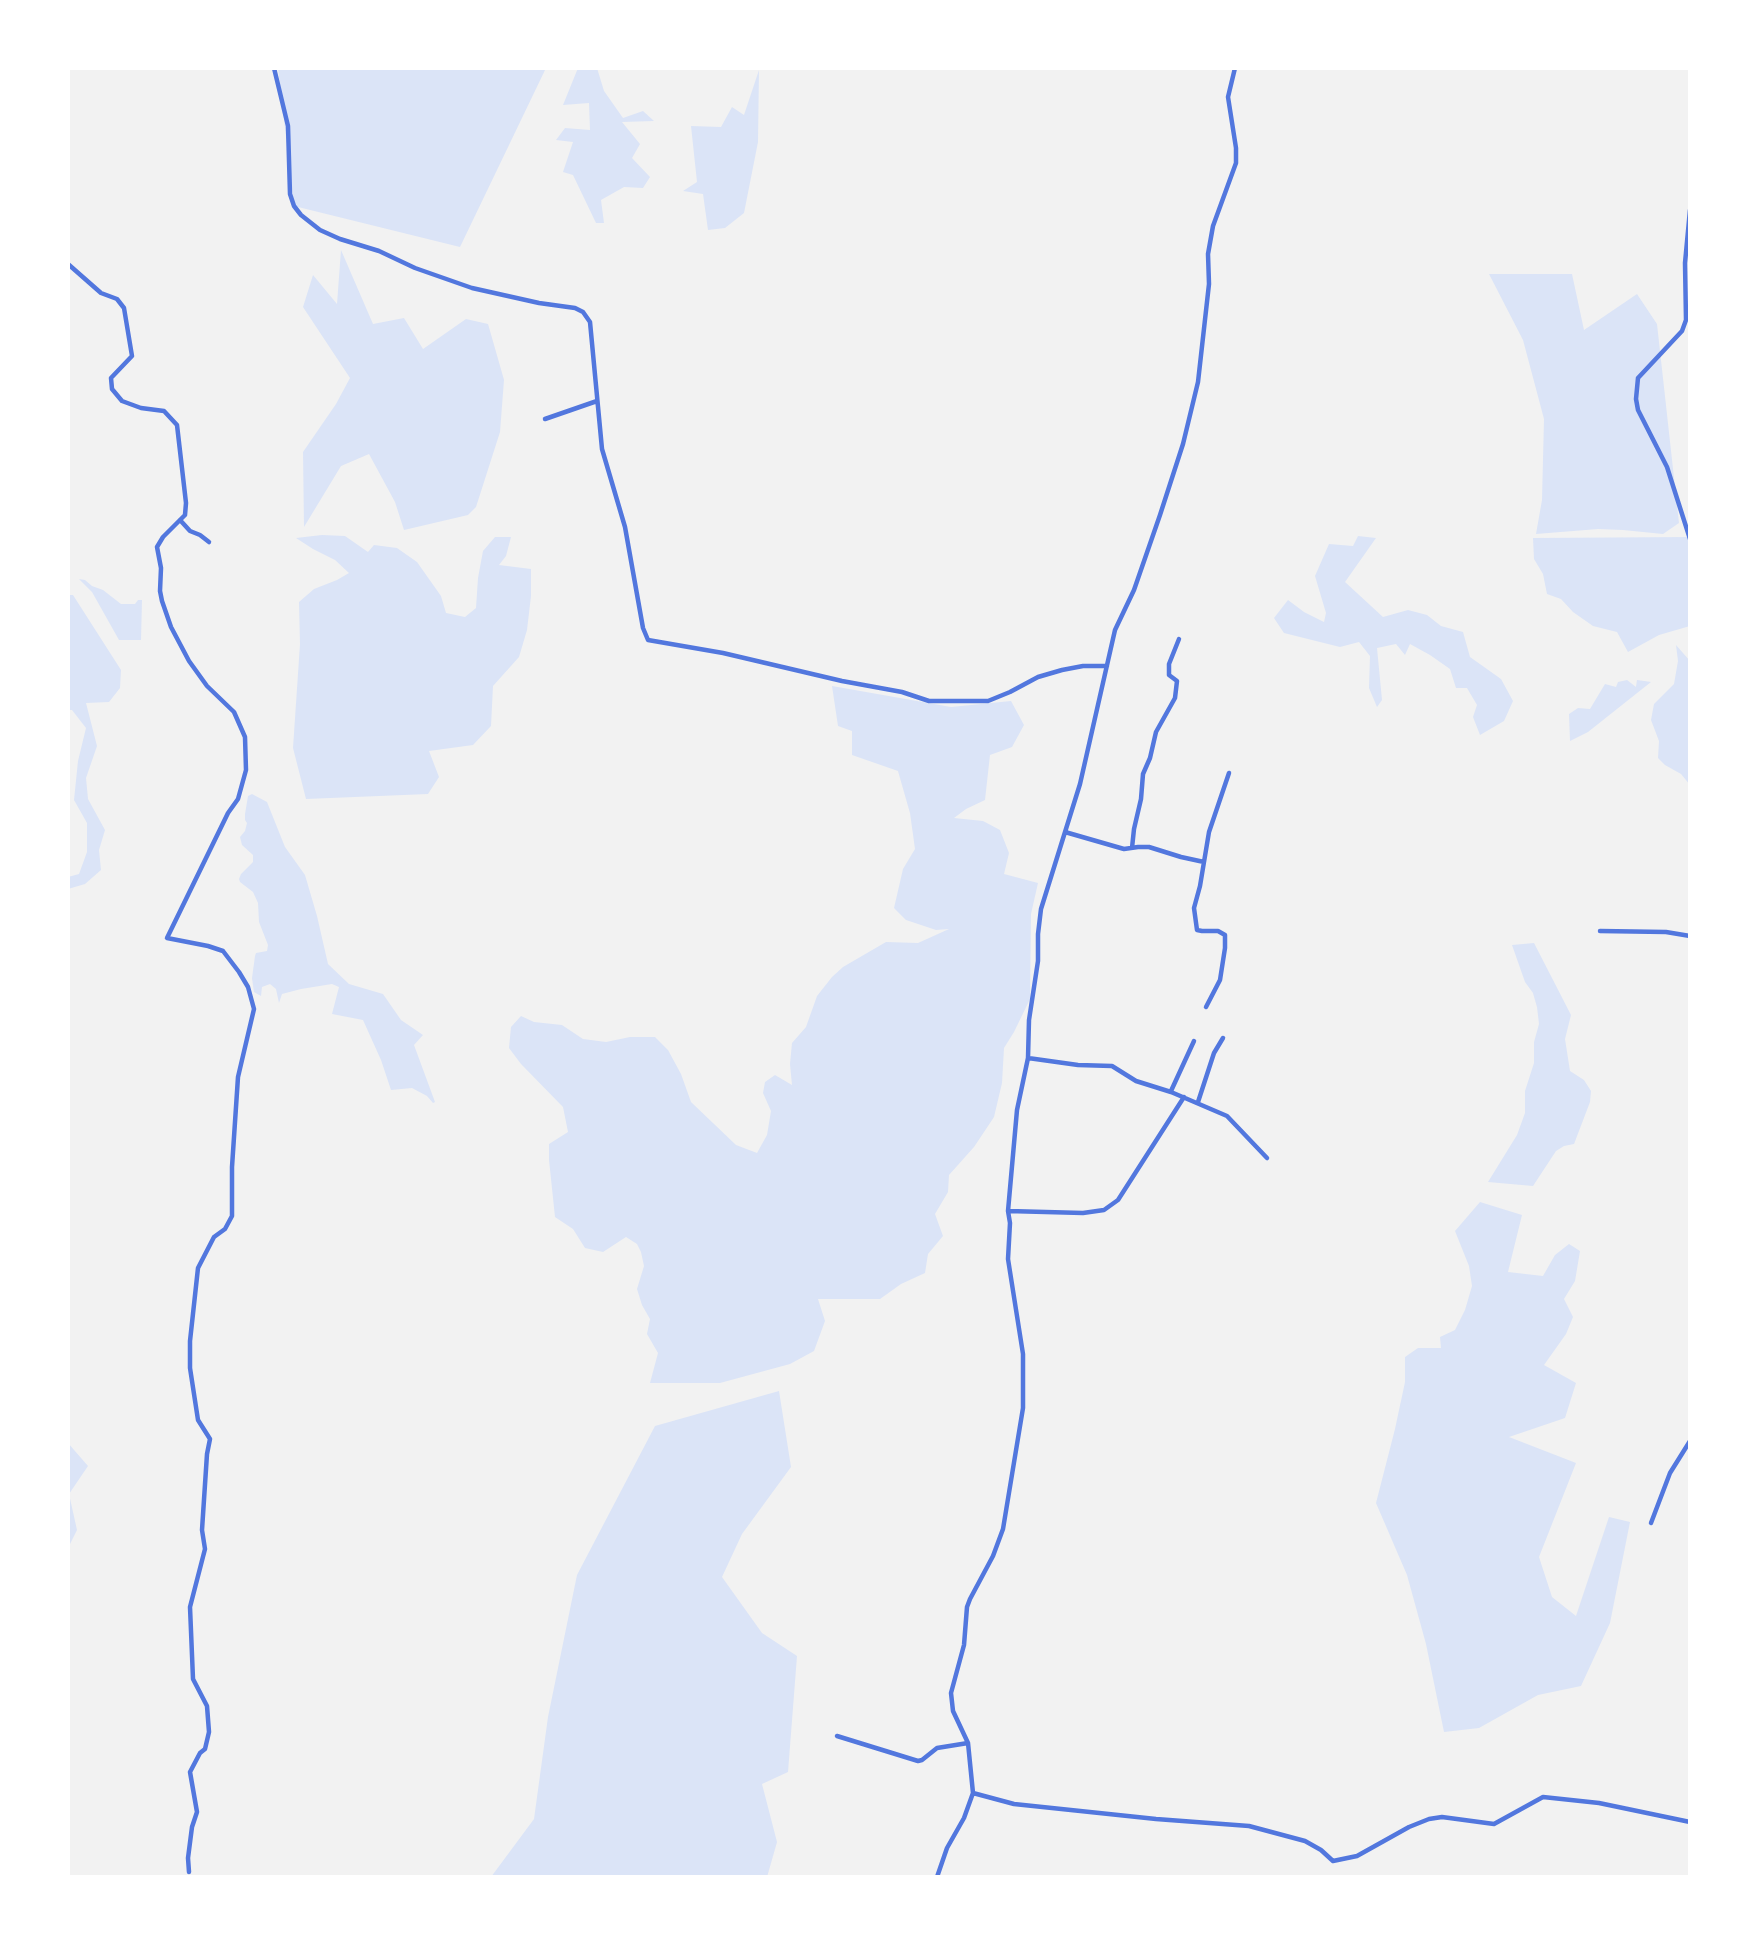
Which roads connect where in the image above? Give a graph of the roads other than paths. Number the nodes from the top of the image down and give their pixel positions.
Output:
1 (274, 68) edge
2 (1235, 68) edge
3 (1690, 209) edge
4 (68, 264) edge
5 (597, 401) junction
6 (545, 419) dead end
7 (180, 520) junction
8 (1690, 538) edge
9 (209, 542) dead end
10 (1179, 639) dead end
11 (1107, 667) junction
12 (1229, 773) dead end
13 (1065, 832) junction
14 (1132, 848) junction
15 (1204, 862) junction
16 (1601, 931) dead end
17 (1690, 936) edge
18 (1206, 1007) dead end
19 (1223, 1038) dead end
20 (1194, 1041) dead end
21 (1028, 1058) junction
22 (1171, 1092) junction
23 (1184, 1097) junction
24 (1198, 1102) junction
25 (1267, 1158) dead end
26 (1008, 1211) junction
27 (1690, 1441) edge
28 (1651, 1523) dead end
29 (837, 1736) dead end
30 (968, 1743) junction
31 (973, 1793) junction
32 (1690, 1822) edge
33 (189, 1872) dead end
34 (937, 1877) edge

1 - 5 street
2 - 11 street
3 - 8 street
4 - 7 street
5 - 6 street
5 - 11 street
7 - 9 street
7 - 33 street
10 - 14 street
11 - 13 street
12 - 15 street
13 - 14 street
13 - 21 street
14 - 15 street
15 - 18 street
16 - 17 street
19 - 24 street
20 - 22 street
21 - 22 street
21 - 26 street
22 - 23 street
23 - 24 street
23 - 26 street
24 - 25 street
26 - 30 street
27 - 28 street
29 - 30 street
30 - 31 street
31 - 32 street
31 - 34 street

